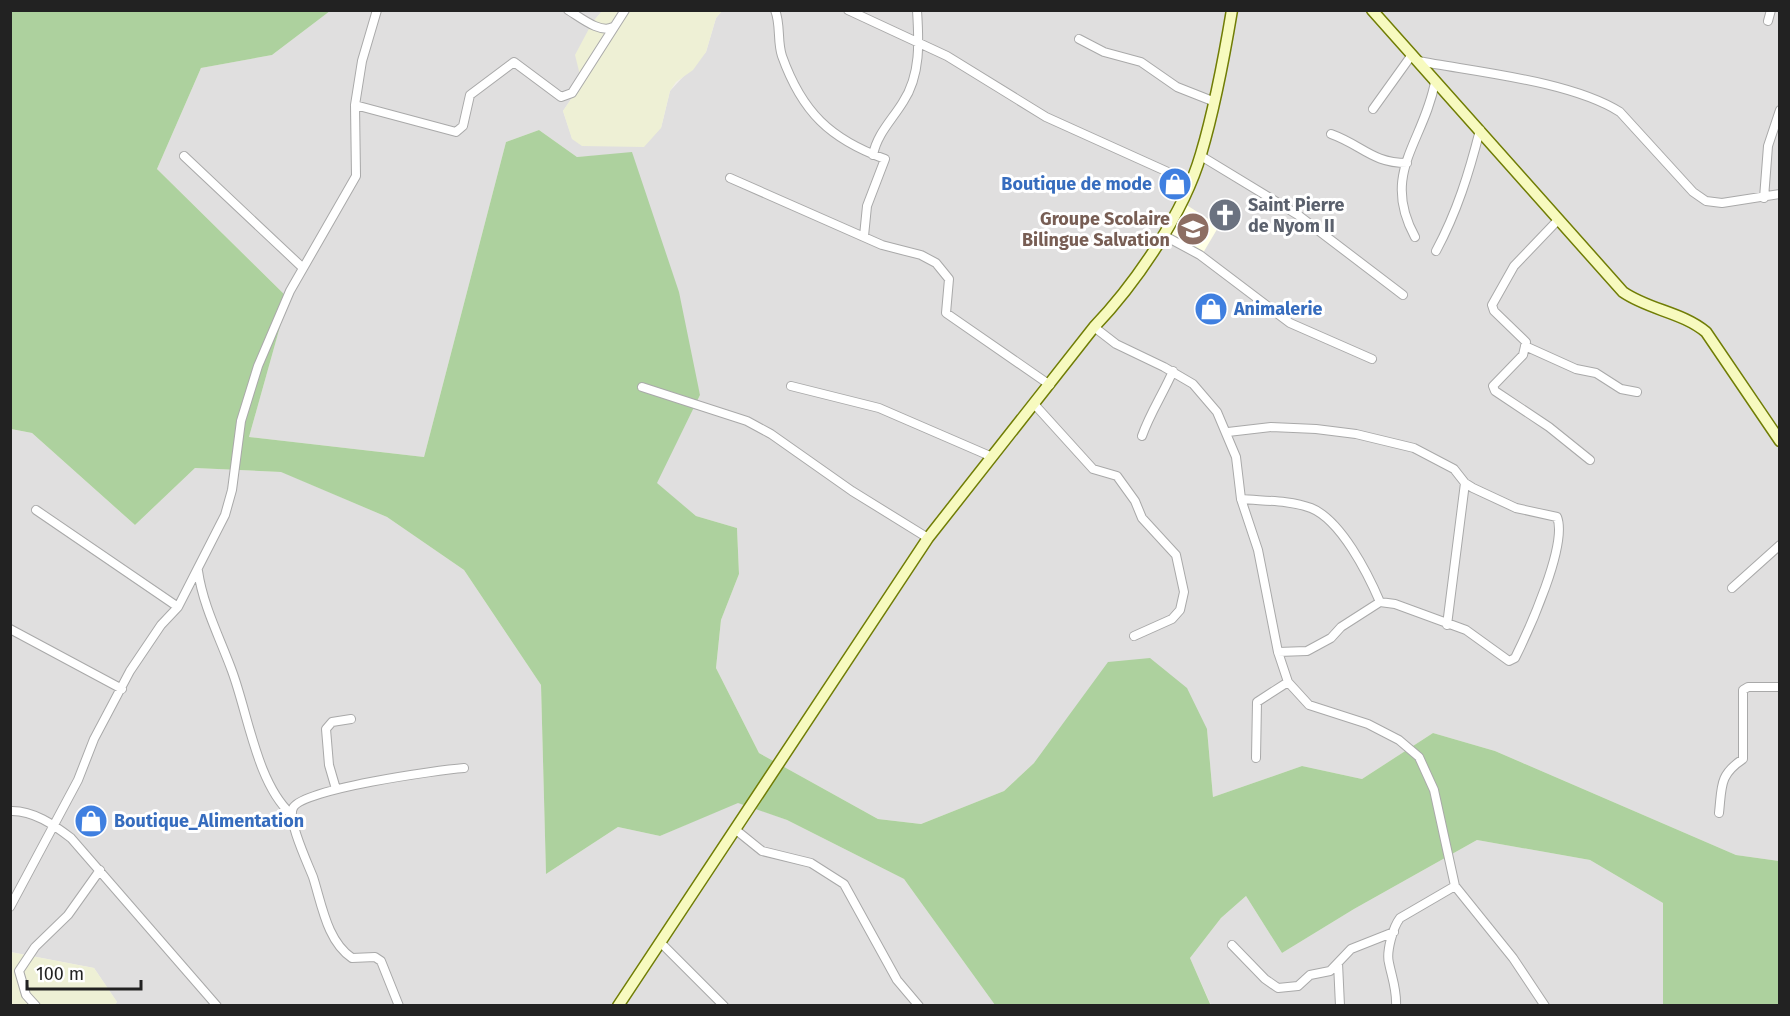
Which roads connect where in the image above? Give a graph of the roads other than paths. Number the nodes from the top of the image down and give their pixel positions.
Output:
1 (377, 10) edge
2 (568, 10) edge
3 (625, 10) edge
4 (775, 10) edge
5 (848, 10) edge
6 (917, 10) edge
7 (1232, 10) edge
8 (1372, 10) edge
9 (1771, 10) edge
10 (1768, 21) dead end
11 (613, 27) junction
12 (1078, 39) dead end
13 (920, 45) junction
14 (1414, 58) junction
15 (1435, 81) junction
16 (1215, 102) junction
17 (355, 105) junction
18 (1373, 109) dead end
19 (1779, 110) edge
20 (1480, 130) junction
21 (1331, 134) dead end
22 (873, 155) junction
23 (184, 156) dead end
24 (1201, 156) junction
25 (1407, 162) junction
26 (730, 178) dead end
27 (1190, 182) junction
28 (1779, 194) edge
29 (1764, 198) junction
30 (1558, 220) junction
31 (1163, 235) junction
32 (864, 236) junction
33 (1415, 237) dead end
34 (1436, 251) dead end
35 (303, 268) junction
36 (1403, 295) dead end
37 (1094, 327) junction
38 (1525, 346) junction
39 (1372, 359) dead end
40 (1173, 371) junction
41 (1050, 385) junction
42 (791, 386) dead end
43 (642, 387) dead end
44 (1637, 392) dead end
45 (1035, 405) junction
46 (1228, 432) junction
47 (1142, 436) dead end
48 (1779, 441) edge
49 (990, 456) junction
50 (1590, 460) dead end
51 (1465, 483) junction
52 (1241, 499) junction
53 (36, 510) dead end
54 (928, 538) junction
55 (1779, 545) edge
56 (198, 571) junction
57 (1732, 588) dead end
58 (1380, 602) junction
59 (178, 607) junction
60 (1447, 625) junction
61 (10, 629) edge
62 (1134, 636) dead end
63 (1278, 652) junction
64 (1288, 681) junction
65 (1779, 687) edge
66 (122, 689) junction
67 (351, 719) dead end
68 (1257, 758) dead end
69 (464, 768) dead end
70 (336, 789) junction
71 (10, 811) edge
72 (1719, 813) dead end
73 (291, 814) junction
74 (55, 826) junction
75 (736, 830) junction
76 (100, 870) junction
77 (1455, 886) junction
78 (10, 907) edge
79 (1394, 932) junction
80 (661, 942) junction
81 (1232, 945) dead end
82 (1338, 963) junction
83 (36, 1005) edge
84 (217, 1005) edge
85 (399, 1005) edge
86 (618, 1005) edge
87 (724, 1005) edge
88 (920, 1005) edge
89 (1340, 1005) edge
90 (1396, 1005) edge
91 (1545, 1005) edge

1 - 17 street
2 - 11 street
3 - 11 street
4 - 22 street
5 - 13 street
6 - 13 street
7 - 16 main road
8 - 14 main road
9 - 10 street
11 - 17 street
12 - 16 street
13 - 22 street
13 - 27 street
14 - 15 main road
14 - 18 street
14 - 29 street
15 - 20 main road
15 - 25 street
16 - 24 main road
17 - 35 street
19 - 29 street
20 - 30 main road
20 - 34 street
21 - 25 street
22 - 32 street
23 - 35 street
24 - 27 main road
24 - 36 street
25 - 33 street
26 - 32 street
27 - 31 main road
28 - 29 street
30 - 38 street
30 - 48 main road
31 - 37 main road
31 - 39 street
32 - 41 street
35 - 56 street
37 - 40 street
37 - 41 main road
38 - 44 street
38 - 50 street
40 - 46 street
40 - 47 street
41 - 45 main road
42 - 49 street
43 - 54 street
45 - 49 main road
45 - 62 street
46 - 51 street
46 - 52 street
49 - 54 main road
51 - 60 street
51 - 60 street
52 - 58 street
52 - 63 street
53 - 59 street
54 - 75 main road
55 - 57 street
56 - 59 street
56 - 73 street
58 - 60 street
58 - 63 street
59 - 66 street
61 - 66 street
63 - 64 street
64 - 68 street
64 - 77 street
65 - 72 street
66 - 74 street
67 - 70 street
69 - 70 street
70 - 73 street
71 - 74 street
73 - 85 street
74 - 76 street
74 - 78 street
75 - 80 main road
75 - 88 street
76 - 83 street
76 - 84 street
77 - 79 street
77 - 91 street
79 - 82 street
79 - 90 street
80 - 86 main road
80 - 87 street
81 - 82 street
82 - 89 street

